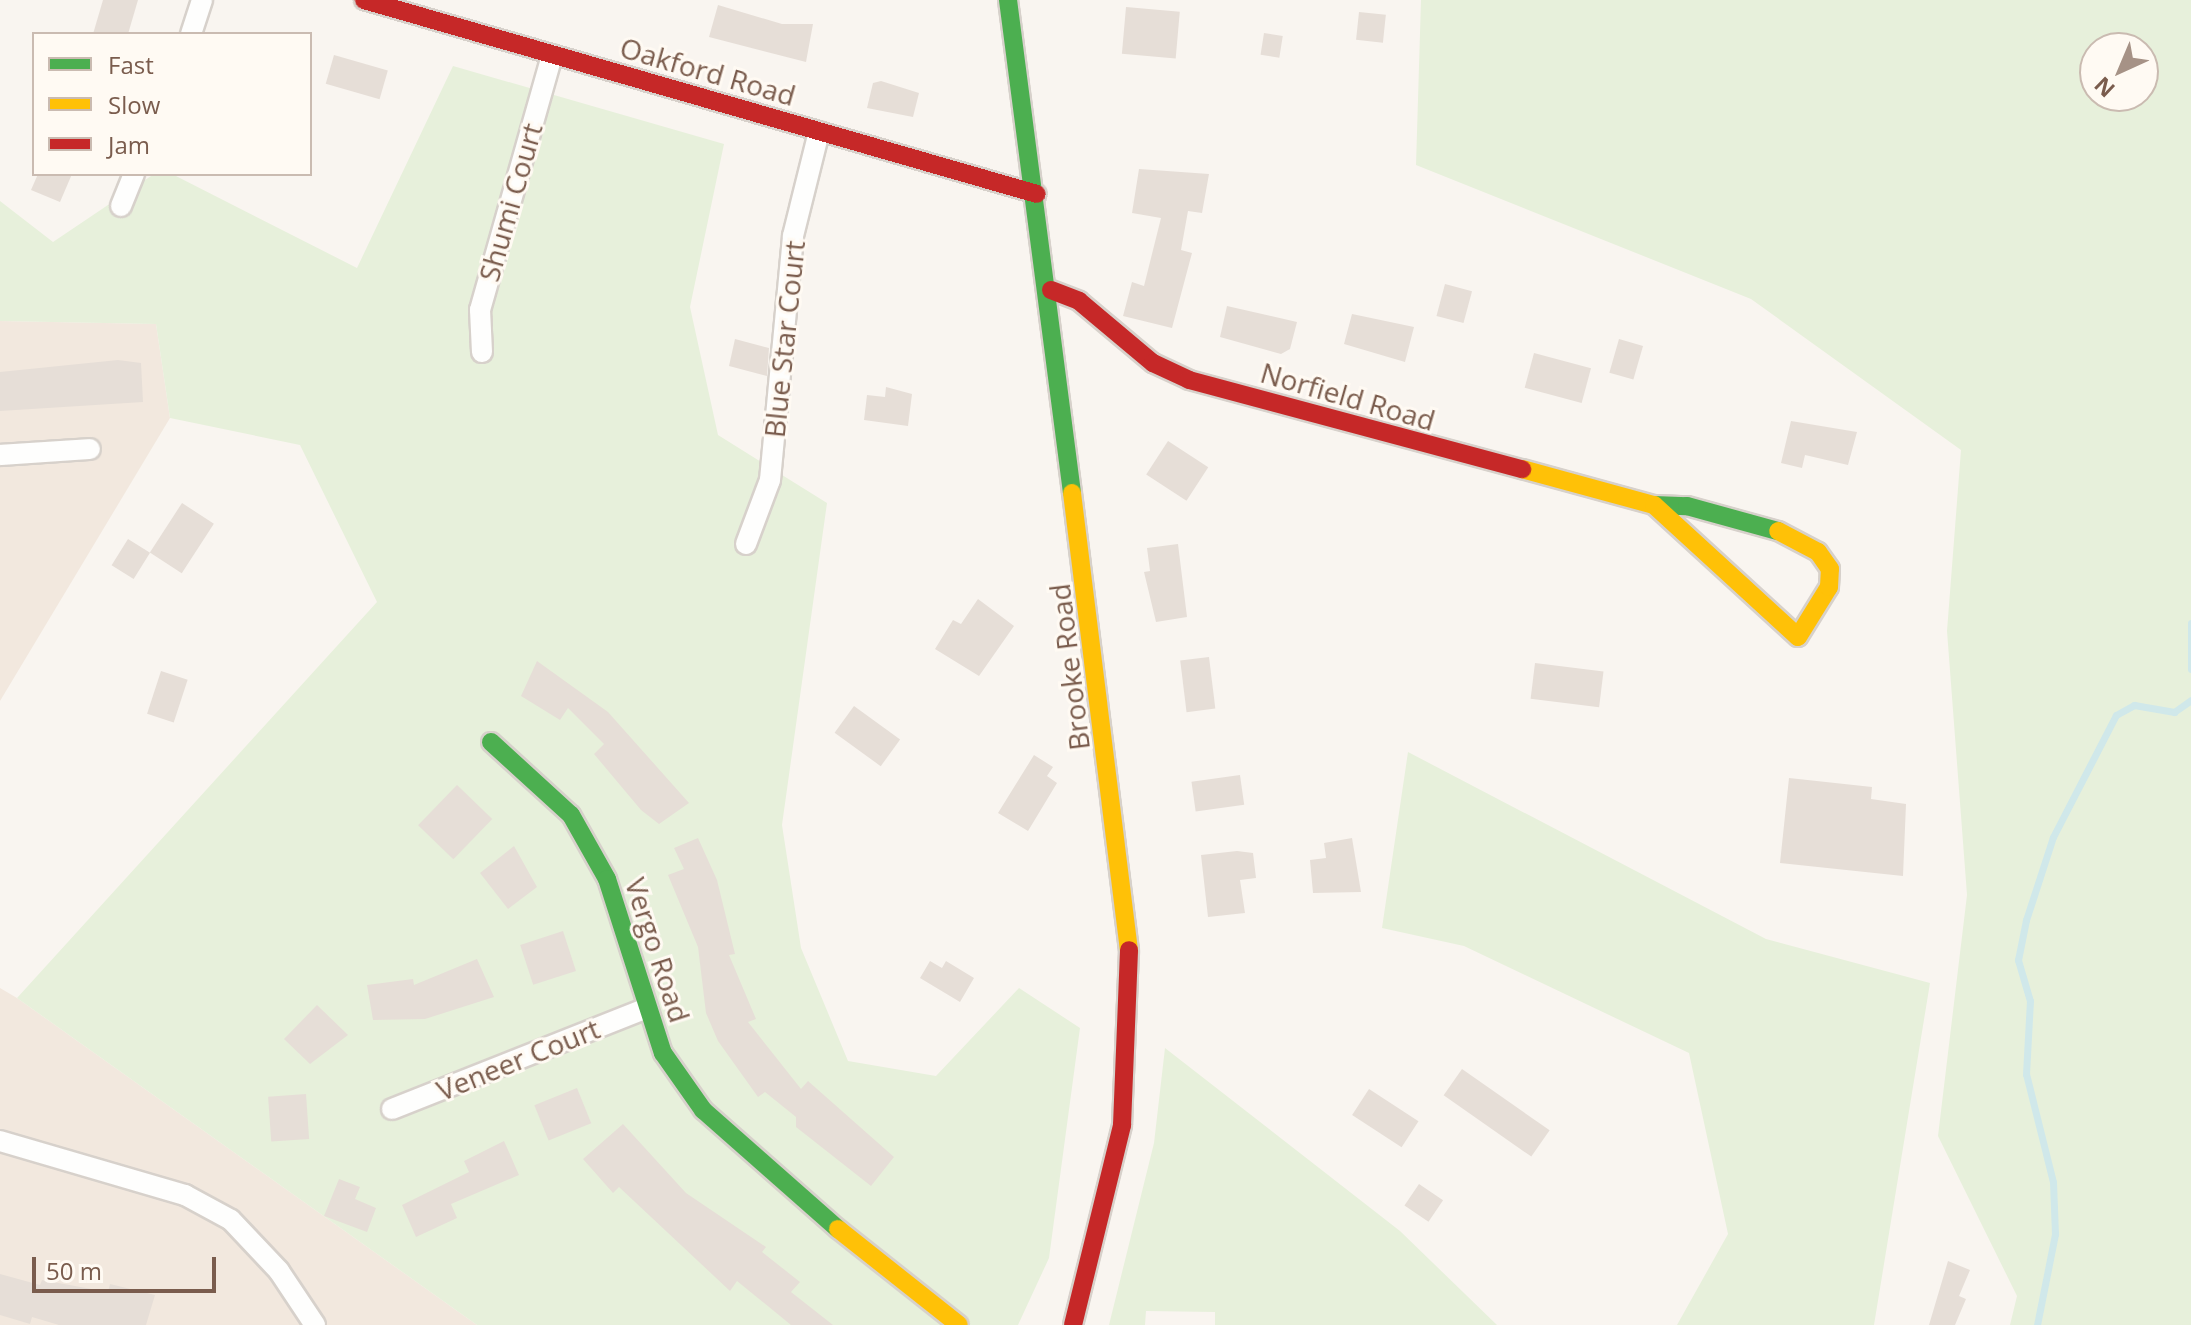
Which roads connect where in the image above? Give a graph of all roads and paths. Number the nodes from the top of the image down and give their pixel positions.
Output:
1 (202, 0) edge
2 (364, 0) edge
3 (1008, 0) edge
4 (192, 32) edge
5 (552, 55) junction
6 (819, 132) junction
7 (133, 176) edge
8 (1037, 194) junction
9 (121, 206) dead end
10 (1051, 290) junction
11 (482, 352) dead end
12 (90, 449) dead end
13 (0, 455) edge
14 (1654, 505) junction
15 (746, 544) dead end
16 (491, 742) dead end
17 (644, 1009) junction
18 (392, 1109) dead end
19 (0, 1141) edge
20 (315, 1325) edge
21 (959, 1325) edge
22 (1073, 1325) edge

1 - 4 street
2 - 5 street, Oakford Road
3 - 8 street, Brooke Road
5 - 6 street, Oakford Road
5 - 11 street, Shumi Court
6 - 8 street, Oakford Road
6 - 15 street, Blue Star Court
7 - 9 street
8 - 10 street, Brooke Road
10 - 14 street, Norfield Road
10 - 22 street, Brooke Road
12 - 13 street
14 - 14 street, Norfield Road
16 - 17 street, Vergo Road
17 - 18 street, Veneer Court
17 - 21 street, Vergo Road
19 - 20 street

